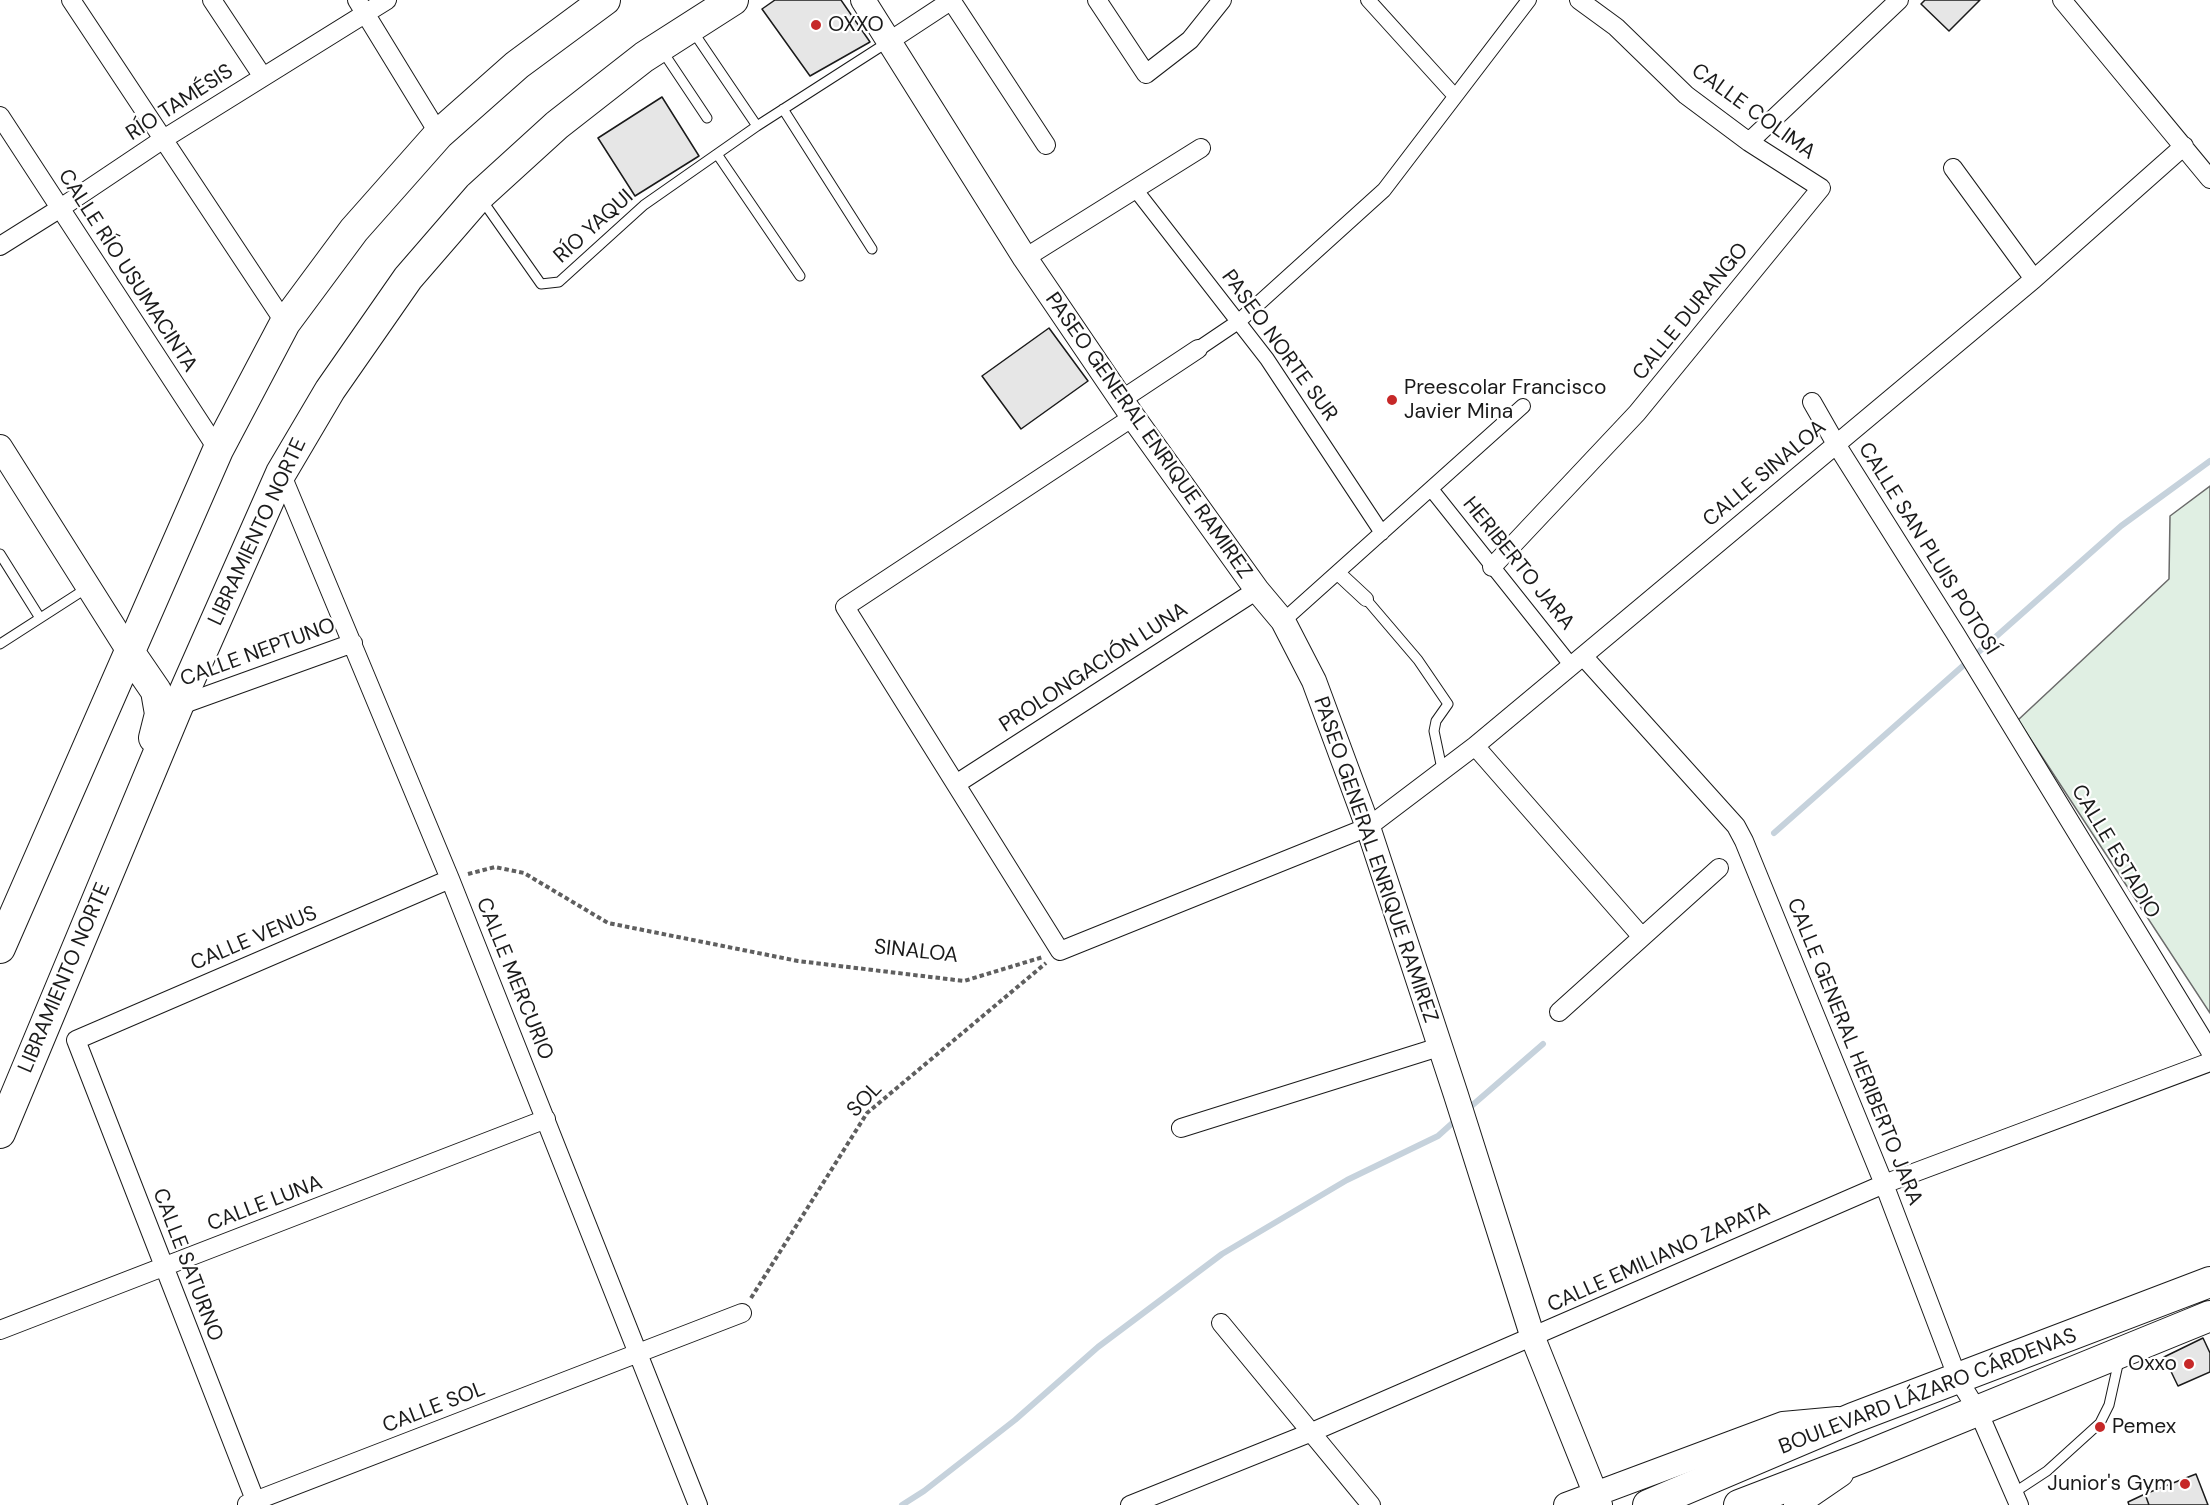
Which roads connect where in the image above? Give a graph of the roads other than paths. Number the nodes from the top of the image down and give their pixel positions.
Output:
1 (71, 0) edge
2 (212, 0) edge
3 (387, 0) edge
4 (605, 0) edge
5 (733, 0) edge
6 (862, 0) edge
7 (951, 0) edge
8 (1097, 0) edge
9 (1222, 0) edge
10 (1368, 0) edge
11 (1529, 0) edge
12 (1579, 0) edge
13 (1899, 0) edge
14 (2062, 0) edge
15 (361, 7) edge
16 (690, 28) junction
17 (888, 42) junction
18 (660, 47) junction
19 (262, 77) junction
20 (1455, 96) junction
21 (783, 109) junction
22 (0, 116) edge
23 (707, 118) dead end
24 (758, 126) junction
25 (439, 134) junction
26 (162, 140) junction
27 (1749, 142) junction
28 (1046, 144) dead end
29 (2184, 146) junction
30 (1201, 148) dead end
31 (717, 154) junction
32 (1953, 168) dead end
33 (2210, 179) edge
34 (1821, 188) joint
35 (1135, 189) junction
36 (479, 196) junction
37 (59, 209) junction
38 (0, 246) edge
39 (872, 249) dead end
40 (1024, 258) junction
41 (800, 276) dead end
42 (2034, 279) junction
43 (1238, 322) junction
44 (285, 323) junction
45 (1198, 349) joint
46 (1812, 402) dead end
47 (1523, 406) dead end
48 (1127, 409) junction
49 (1836, 444) junction
50 (0, 447) edge
51 (218, 450) junction
52 (281, 473) junction
53 (1431, 489) junction
54 (1382, 533) junction
55 (0, 554) edge
56 (1492, 567) junction
57 (1338, 573) junction
58 (89, 587) junction
59 (1257, 590) junction
60 (1366, 599) joint
61 (40, 618) junction
62 (1283, 621) junction
63 (353, 643) junction
64 (0, 644) edge
65 (130, 653) junction
66 (1577, 661) junction
67 (1982, 677) joint
68 (178, 706) junction
69 (1474, 746) junction
70 (1442, 769) junction
71 (956, 784) junction
72 (1368, 827) junction
73 (117, 854) junction
74 (1719, 868) dead end
75 (450, 879) junction
76 (1641, 938) junction
77 (1, 941) edge
78 (1559, 1012) dead end
79 (76, 1040) joint
80 (1439, 1047) junction
81 (2210, 1051) edge
82 (2210, 1062) edge
83 (546, 1119) junction
84 (1181, 1128) dead end
85 (0, 1133) edge
86 (1884, 1184) junction
87 (164, 1267) junction
88 (2210, 1282) edge
89 (742, 1313) road end
90 (2210, 1316) edge
91 (1221, 1323) dead end
92 (0, 1330) edge
93 (1533, 1338) junction
94 (2121, 1352) junction
95 (639, 1353) junction
96 (1958, 1379) junction
97 (1978, 1411) junction
98 (1853, 1418) junction
99 (1312, 1432) junction
100 (1864, 1457) junction
101 (1597, 1499) edge
102 (2017, 1499) edge
103 (253, 1504) edge
104 (698, 1505) edge
105 (1130, 1505) edge
106 (1371, 1505) edge
107 (1566, 1505) edge
108 (1648, 1505) edge
109 (1739, 1505) edge
110 (1796, 1505) edge

1 - 26 street
2 - 19 street
3 - 15 street, RÍO TAMÉSIS
4 - 25 main road
5 - 16 main road, LIBRAMIENTO NORTE
6 - 17 street, PASEO GENERAL ENRIQUE RAMIREZ
7 - 17 street
7 - 28 street
8 - 9 street
10 - 20 street
11 - 20 street
12 - 27 street, CALLE COLIMA
13 - 27 street
14 - 29 street
15 - 19 street, RÍO TAMÉSIS
15 - 25 street
16 - 18 main road, LIBRAMIENTO NORTE
16 - 24 lane
17 - 21 lane, RÍO YAQUI
17 - 40 street, PASEO GENERAL ENRIQUE RAMIREZ
18 - 23 lane
18 - 36 main road, LIBRAMIENTO NORTE
19 - 26 street, RÍO TAMÉSIS
20 - 43 street
21 - 24 lane, RÍO YAQUI
21 - 39 lane
22 - 37 street, CALLE RÍO USUMACINTA
24 - 31 lane, RÍO YAQUI
25 - 44 main road
26 - 37 street, RÍO TAMÉSIS
26 - 44 street
27 - 34 street, CALLE COLIMA
29 - 33 street
29 - 42 street, CALLE SINALOA
30 - 35 street
31 - 36 lane, RÍO YAQUI
31 - 41 lane
32 - 42 street
34 - 56 street, CALLE DURANGO
35 - 40 street
35 - 43 street, PASEO NORTE SUR
36 - 52 main road, LIBRAMIENTO NORTE
37 - 38 street, RÍO TAMÉSIS
37 - 51 street, CALLE RÍO USUMACINTA
40 - 48 street, PASEO GENERAL ENRIQUE RAMIREZ
42 - 49 street, CALLE SINALOA
43 - 45 street
43 - 54 street, PASEO NORTE SUR
44 - 51 main road
45 - 48 street
46 - 49 street, CALLE SAN PLUIS POTOSÍ
47 - 53 street
48 - 59 street, PASEO GENERAL ENRIQUE RAMIREZ
48 - 71 street
49 - 66 street, CALLE SINALOA
49 - 67 street, CALLE SAN PLUIS POTOSÍ
50 - 58 street
51 - 65 main road
52 - 63 street, CALLE MERCURIO
52 - 68 main road, LIBRAMIENTO NORTE
53 - 54 street
53 - 56 street, HERIBERTO JARA
54 - 57 street
55 - 61 lane
56 - 66 street, HERIBERTO JARA
57 - 60 street
57 - 62 street
58 - 61 lane
58 - 65 street
59 - 62 street, PASEO GENERAL ENRIQUE RAMIREZ
59 - 71 street, PROLONGACIÓN LUNA
60 - 70 lane
61 - 64 lane
62 - 72 street, PASEO GENERAL ENRIQUE RAMIREZ
63 - 68 street, CALLE NEPTUNO
63 - 75 street, CALLE MERCURIO
65 - 73 main road
65 - 77 main road
66 - 69 street, CALLE SINALOA
66 - 86 street, CALLE GENERAL HERIBERTO JARA
67 - 81 street, CALLE ESTADIO
68 - 73 main road, LIBRAMIENTO NORTE
69 - 70 street, CALLE SINALOA
69 - 76 street
70 - 72 street, CALLE SINALOA
71 - 72 street
72 - 80 street, PASEO GENERAL ENRIQUE RAMIREZ
73 - 85 main road, LIBRAMIENTO NORTE
74 - 76 street
75 - 79 street, CALLE VENUS
75 - 83 street, CALLE MERCURIO
76 - 78 street
79 - 87 street, CALLE SATURNO
80 - 84 street
80 - 93 street, PASEO GENERAL ENRIQUE RAMIREZ
82 - 86 street, CALLE EMILIANO ZAPATA
83 - 87 street, CALLE LUNA
83 - 95 street, CALLE MERCURIO
86 - 93 street, CALLE EMILIANO ZAPATA
86 - 96 street, CALLE GENERAL HERIBERTO JARA
87 - 92 street, CALLE LUNA
87 - 103 street, CALLE SATURNO
88 - 96 main road, BOULEVARD LÁZARO CÁRDENAS
89 - 95 street, CALLE SOL
90 - 94 main road, BOULEVARD LÁZARO CÁRDENAS
91 - 99 street
93 - 99 street, CALLE EMILIANO ZAPATA
93 - 101 street, PASEO GENERAL ENRIQUE RAMIREZ
94 - 97 main road, BOULEVARD LÁZARO CÁRDENAS
94 - 102 lane
95 - 103 street, CALLE SOL
95 - 104 street, CALLE MERCURIO
96 - 97 street, CALLE GENERAL HERIBERTO JARA
96 - 98 main road, BOULEVARD LÁZARO CÁRDENAS
97 - 100 main road, BOULEVARD LÁZARO CÁRDENAS
97 - 102 street, CALLE GENERAL HERIBERTO JARA
98 - 101 street
98 - 108 main road, BOULEVARD LÁZARO CÁRDENAS
99 - 105 street, CALLE EMILIANO ZAPATA
99 - 106 street
100 - 109 main road, BOULEVARD LÁZARO CÁRDENAS
100 - 110 street
101 - 107 street

